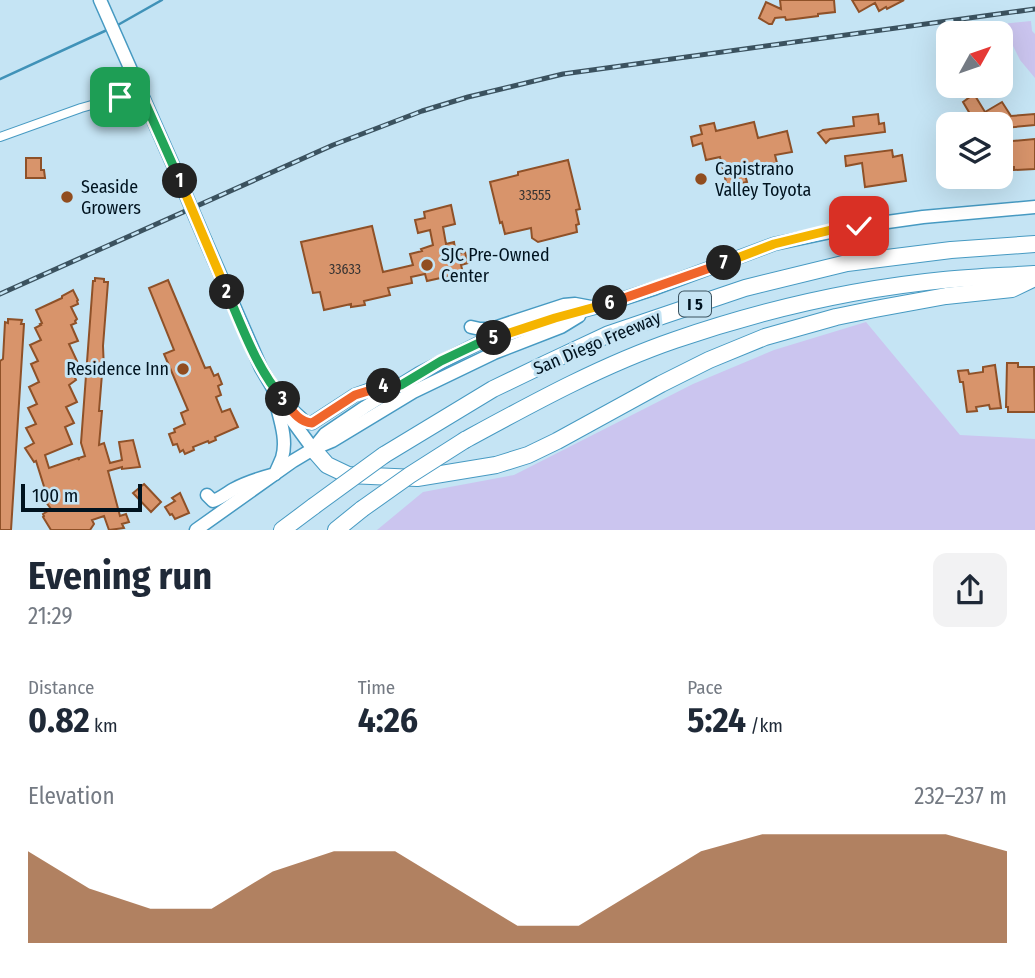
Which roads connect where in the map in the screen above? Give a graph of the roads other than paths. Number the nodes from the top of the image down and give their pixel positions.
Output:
1 (100, 0) edge
2 (139, 89) junction
3 (0, 137) edge
4 (1035, 207) edge
5 (1035, 244) edge
6 (1035, 276) edge
7 (594, 307) junction
8 (573, 320) junction
9 (471, 327) dead end
10 (479, 343) junction
11 (401, 385) junction
12 (273, 388) junction
13 (413, 392) junction
14 (313, 449) junction
15 (275, 474) junction
16 (199, 528) edge
17 (282, 530) edge
18 (337, 530) edge

1 - 2 main road
2 - 3 street
2 - 12 main road, bridge
4 - 7 main road
5 - 17 highway, San Diego Freeway / I 5, bridge
6 - 14 highway
6 - 18 highway, San Diego Freeway / I 5, bridge
7 - 8 main road
7 - 9 main road
7 - 10 main road
8 - 10 main road
8 - 13 main road
10 - 11 main road
10 - 13 main road
11 - 12 main road
11 - 14 main road
12 - 14 main road
12 - 15 main road
13 - 14 main road
14 - 15 main road
15 - 16 main road
15 - 16 main road

